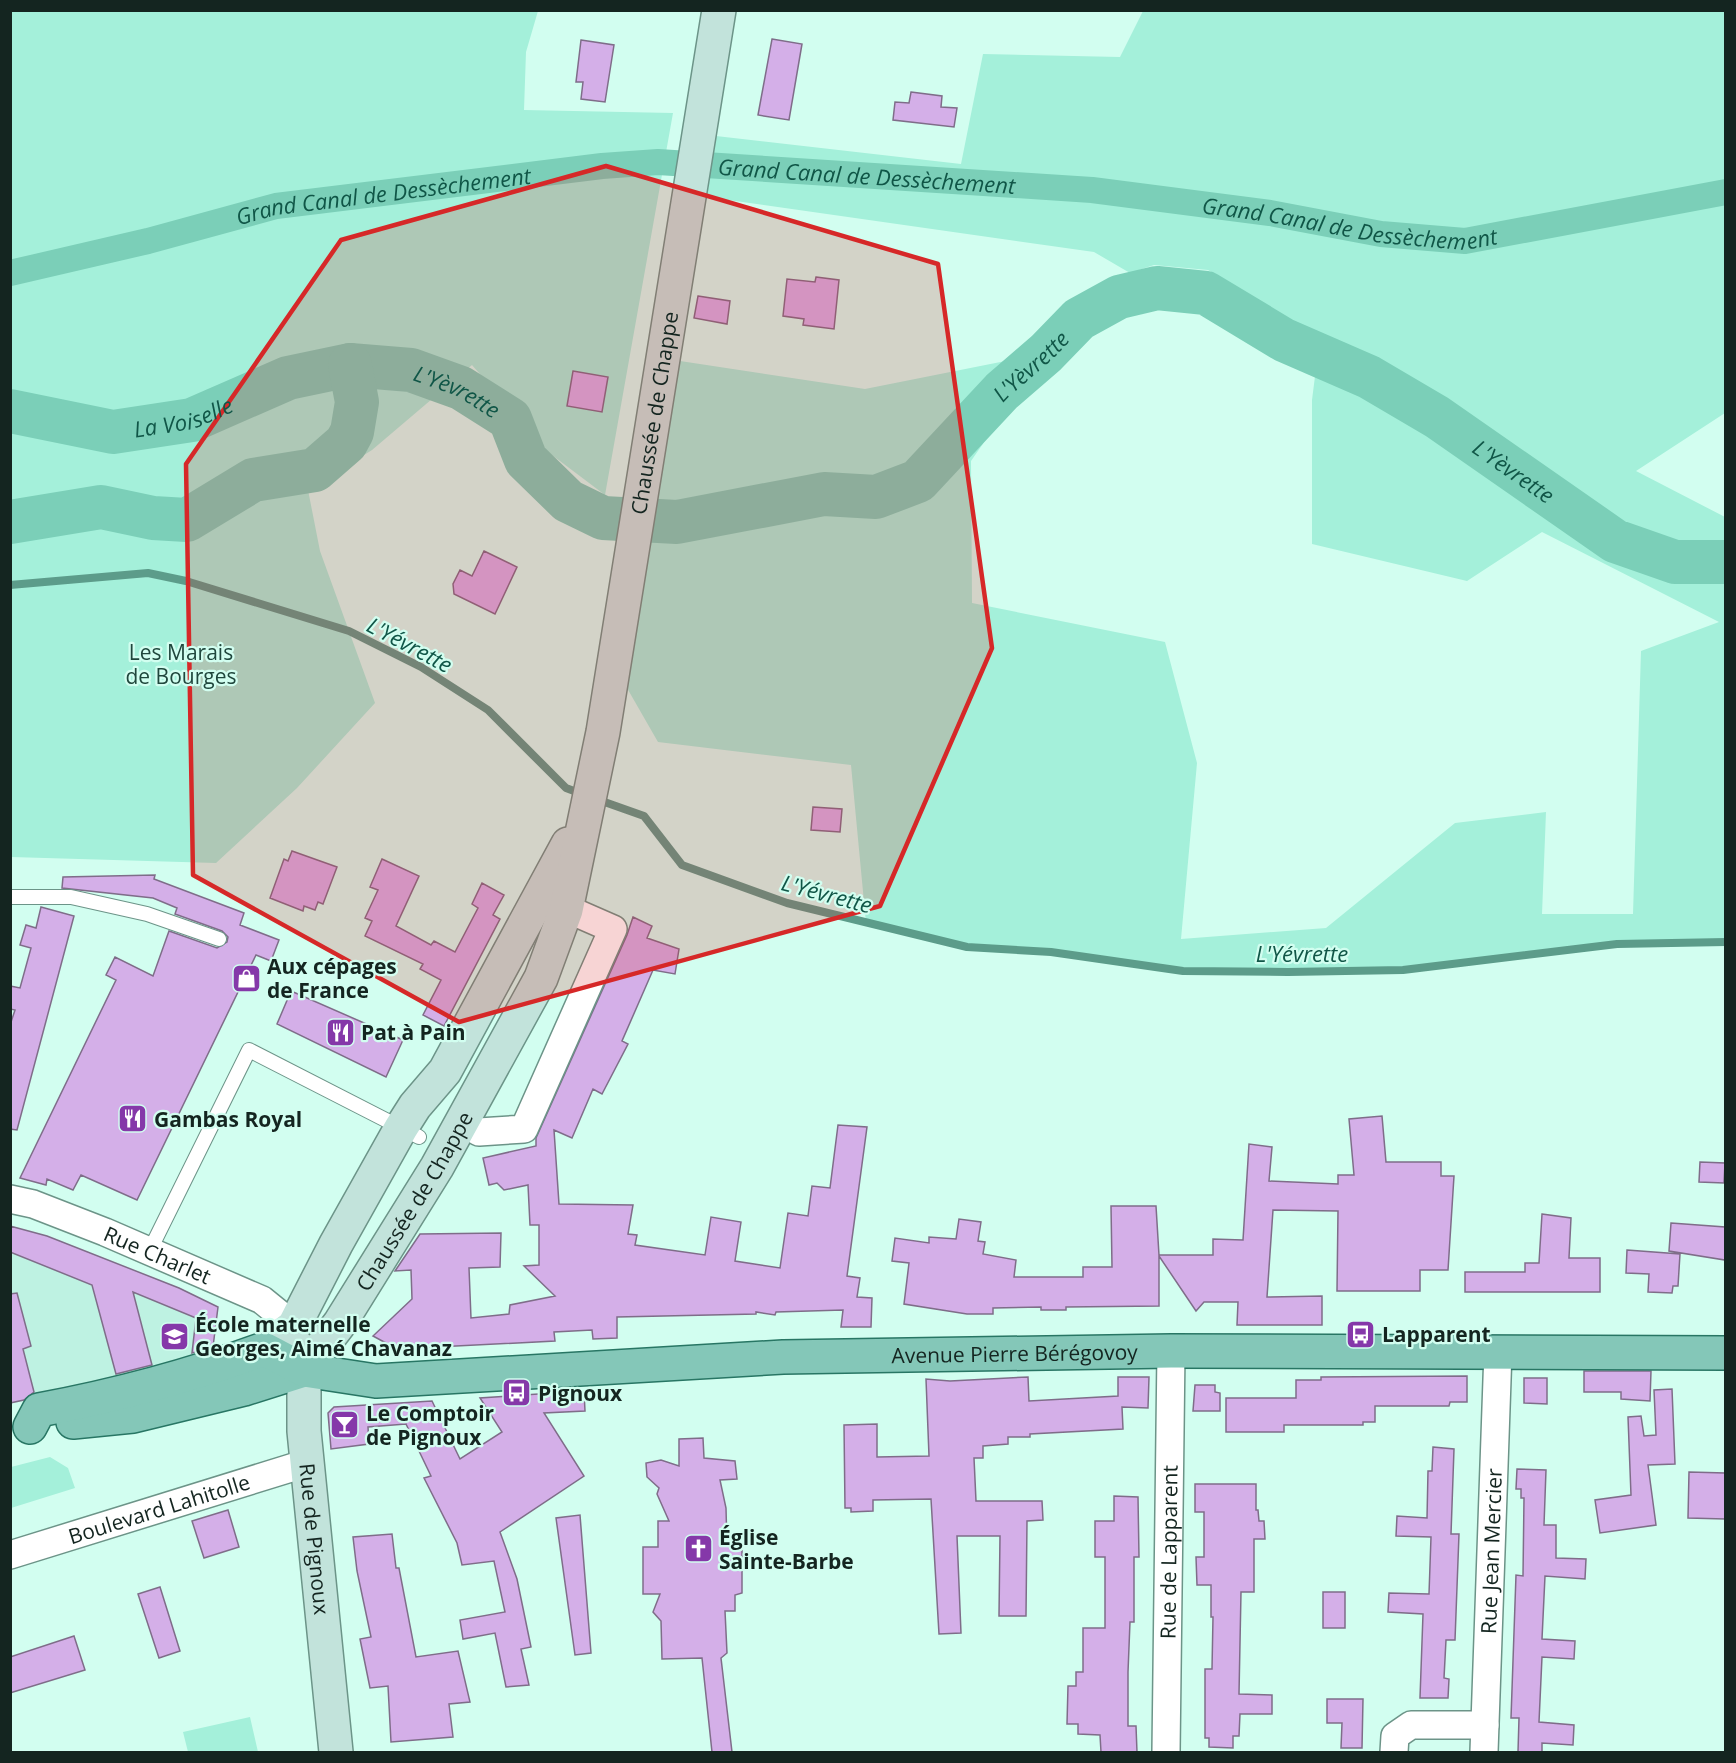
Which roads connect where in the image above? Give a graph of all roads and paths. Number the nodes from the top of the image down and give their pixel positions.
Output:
1 (719, 10) edge
2 (10, 897) edge
3 (553, 903) junction
4 (219, 939) dead end
5 (462, 1122) junction
6 (410, 1133) junction
7 (10, 1199) edge
8 (150, 1250) junction
9 (294, 1326) junction
10 (264, 1349) junction
11 (1171, 1351) junction
12 (1498, 1351) junction
13 (1725, 1353) edge
14 (304, 1370) junction
15 (20, 1429) edge
16 (307, 1463) junction
17 (10, 1556) edge
18 (1485, 1725) junction
19 (336, 1752) edge
20 (1166, 1752) edge
21 (1394, 1752) edge
22 (1484, 1752) edge

1 - 3 main road, Chaussée de Chappe
2 - 4 lane
3 - 5 main road, Chaussée de Chappe
3 - 5 street
3 - 6 main road, Chaussée de Chappe
5 - 14 main road, Chaussée de Chappe
6 - 8 lane
6 - 9 main road, Chaussée de Chappe
6 - 14 main road, Chaussée de Chappe
7 - 8 street, Rue Charlet
8 - 9 street, Rue Charlet
9 - 10 main road
9 - 14 main road, Rue de Pignoux
10 - 14 main road
10 - 15 main road
11 - 12 main road, Avenue Pierre Bérégovoy
11 - 14 main road, Avenue Pierre Bérégovoy
11 - 20 street, Rue de Lapparent
12 - 13 main road, Avenue Pierre Bérégovoy
12 - 18 street, Rue Jean Mercier
14 - 15 main road
14 - 16 main road, Rue de Pignoux
16 - 17 street, Boulevard Lahitolle
16 - 19 main road, Rue de Pignoux
18 - 21 street
18 - 22 street, Rue Jean Mercier

